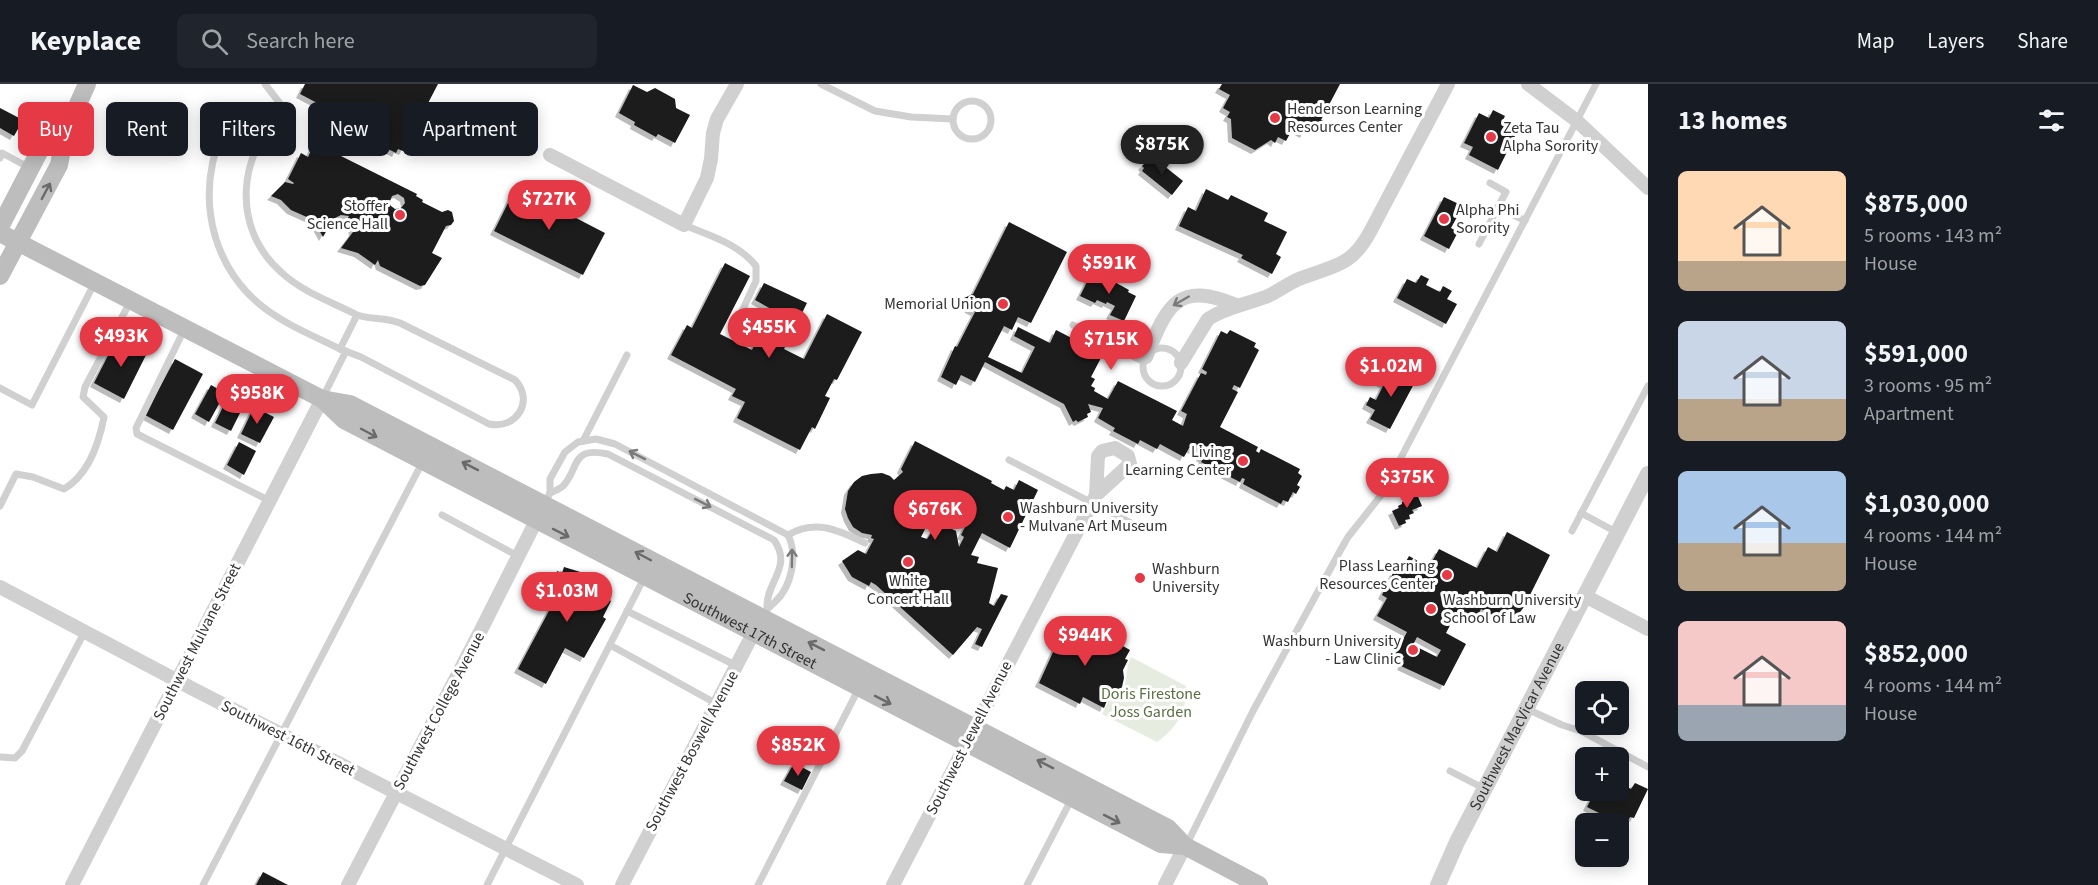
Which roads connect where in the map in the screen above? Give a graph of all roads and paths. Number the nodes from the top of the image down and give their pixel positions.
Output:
1 (87, 84) edge
2 (265, 84) edge
3 (737, 84) edge
4 (820, 84) edge
5 (1449, 84) edge
6 (1528, 84) edge
7 (1596, 84) edge
8 (79, 102) edge
9 (279, 102) edge
10 (953, 119) junction
11 (1577, 122) junction
12 (550, 155) dead end
13 (37, 156) edge
14 (61, 156) edge
15 (214, 156) edge
16 (252, 156) edge
17 (0, 158) edge
18 (30, 168) junction
19 (1490, 183) dead end
20 (1648, 188) edge
21 (1498, 207) junction
22 (1525, 221) junction
23 (684, 225) junction
24 (0, 227) edge
25 (0, 233) edge
26 (19, 243) junction
27 (1479, 244) dead end
28 (0, 276) edge
29 (95, 282) junction
30 (131, 300) junction
31 (1236, 305) junction
32 (357, 315) junction
33 (736, 324) dead end
34 (1073, 325) dead end
35 (185, 328) junction
36 (343, 350) junction
37 (627, 354) dead end
38 (1145, 360) junction
39 (1181, 363) junction
40 (1648, 386) edge
41 (0, 388) edge
42 (322, 399) junction
43 (583, 441) junction
44 (1010, 460) dead end
45 (423, 461) junction
46 (1648, 474) edge
47 (547, 499) junction
48 (1094, 499) junction
49 (270, 501) junction
50 (0, 506) edge
51 (1581, 513) junction
52 (442, 515) dead end
53 (536, 521) junction
54 (1135, 525) dead end
55 (1572, 531) dead end
56 (1618, 533) junction
57 (788, 535) junction
58 (865, 543) dead end
59 (518, 556) junction
60 (645, 576) junction
61 (0, 587) edge
62 (1585, 596) junction
63 (627, 611) junction
64 (761, 620) junction
65 (1648, 629) edge
66 (85, 632) junction
67 (610, 645) junction
68 (737, 666) junction
69 (178, 680) junction
70 (860, 687) junction
71 (717, 704) junction
72 (1527, 709) junction
73 (282, 734) junction
74 (971, 736) junction
75 (0, 757) edge
76 (1648, 767) edge
77 (1450, 771) dead end
78 (1485, 789) junction
79 (396, 793) junction
80 (1072, 798) junction
81 (1185, 846) junction
82 (506, 848) junction
83 (72, 885) edge
84 (203, 885) edge
85 (348, 885) edge
86 (487, 885) edge
87 (577, 885) edge
88 (622, 885) edge
89 (758, 885) edge
90 (893, 885) edge
91 (1027, 885) edge
92 (1165, 885) edge
93 (1259, 885) edge
94 (1438, 885) edge

1 - 8 main road
2 - 9 lane
3 - 23 street
4 - 10 lane
5 - 31 street
6 - 11 street
7 - 11 lane
10 - 10 lane
11 - 20 street
11 - 22 lane
12 - 23 street
13 - 18 main road
26 -> 14 main road
15 - 36 lane
16 - 32 lane
17 - 18 lane
18 - 24 main road
19 - 21 lane
21 - 22 lane
21 - 27 lane
22 - 81 lane
23 - 33 lane
25 - 26 main road, Southwest 17th Street
26 - 28 main road
26 - 29 main road, Southwest 17th Street
29 - 30 main road, Southwest 17th Street
29 - 41 lane
30 - 35 main road, Southwest 17th Street
30 - 50 lane
31 -> 38 street
31 - 39 street
32 - 36 lane
32 - 36 lane
34 - 38 lane
35 - 42 main road, Southwest 17th Street
35 - 49 lane
36 - 42 lane
37 - 43 lane
38 - 39 lane
38 - 39 lane
40 - 51 lane
42 -> 45 main road, Southwest 17th Street
47 -> 42 main road, Southwest 17th Street
42 - 49 street, Southwest Mulvane Street
43 - 47 lane
57 -> 43 lane
44 - 48 lane
45 - 53 main road, Southwest 17th Street
45 - 73 lane
46 - 56 street, Southwest MacVicar Avenue
47 - 53 street, Southwest College Avenue
64 -> 47 main road, Southwest 17th Street
47 -> 64 lane
48 - 54 lane
48 - 74 street, Southwest Jewell Avenue
49 - 69 street, Southwest Mulvane Street
51 - 55 lane
51 - 56 lane
52 - 59 lane
53 - 59 street, Southwest College Avenue
53 -> 60 main road, Southwest 17th Street
56 - 62 street, Southwest MacVicar Avenue
57 - 58 lane
64 -> 57 lane
59 - 79 street, Southwest College Avenue
60 - 63 lane
60 - 64 main road, Southwest 17th Street
61 - 66 street, Southwest 16th Street
62 - 65 street
62 - 72 street, Southwest MacVicar Avenue
63 - 67 lane
63 - 68 lane
64 - 68 street, Southwest Boswell Avenue
64 - 70 main road, Southwest 17th Street
74 -> 64 main road, Southwest 17th Street
66 - 69 street, Southwest 16th Street
66 - 75 lane
67 - 71 lane
67 - 82 lane
68 - 71 street, Southwest Boswell Avenue
69 - 73 street, Southwest 16th Street
69 - 83 street, Southwest Mulvane Street
70 -> 74 main road, Southwest 17th Street
70 - 89 lane
71 - 88 street, Southwest Boswell Avenue
72 - 76 lane
72 - 78 street, Southwest MacVicar Avenue
73 - 79 street, Southwest 16th Street
73 - 84 lane
74 - 80 main road, Southwest 17th Street
81 -> 74 main road, Southwest 17th Street
74 - 90 street, Southwest Jewell Avenue
77 - 78 lane
78 - 94 street, Southwest MacVicar Avenue
79 - 82 street, Southwest 16th Street
79 - 85 street, Southwest College Avenue
80 -> 81 main road, Southwest 17th Street
80 - 91 lane
81 - 92 street
81 - 93 main road, Southwest 17th Street
82 - 86 lane
82 - 87 street, Southwest 16th Street

